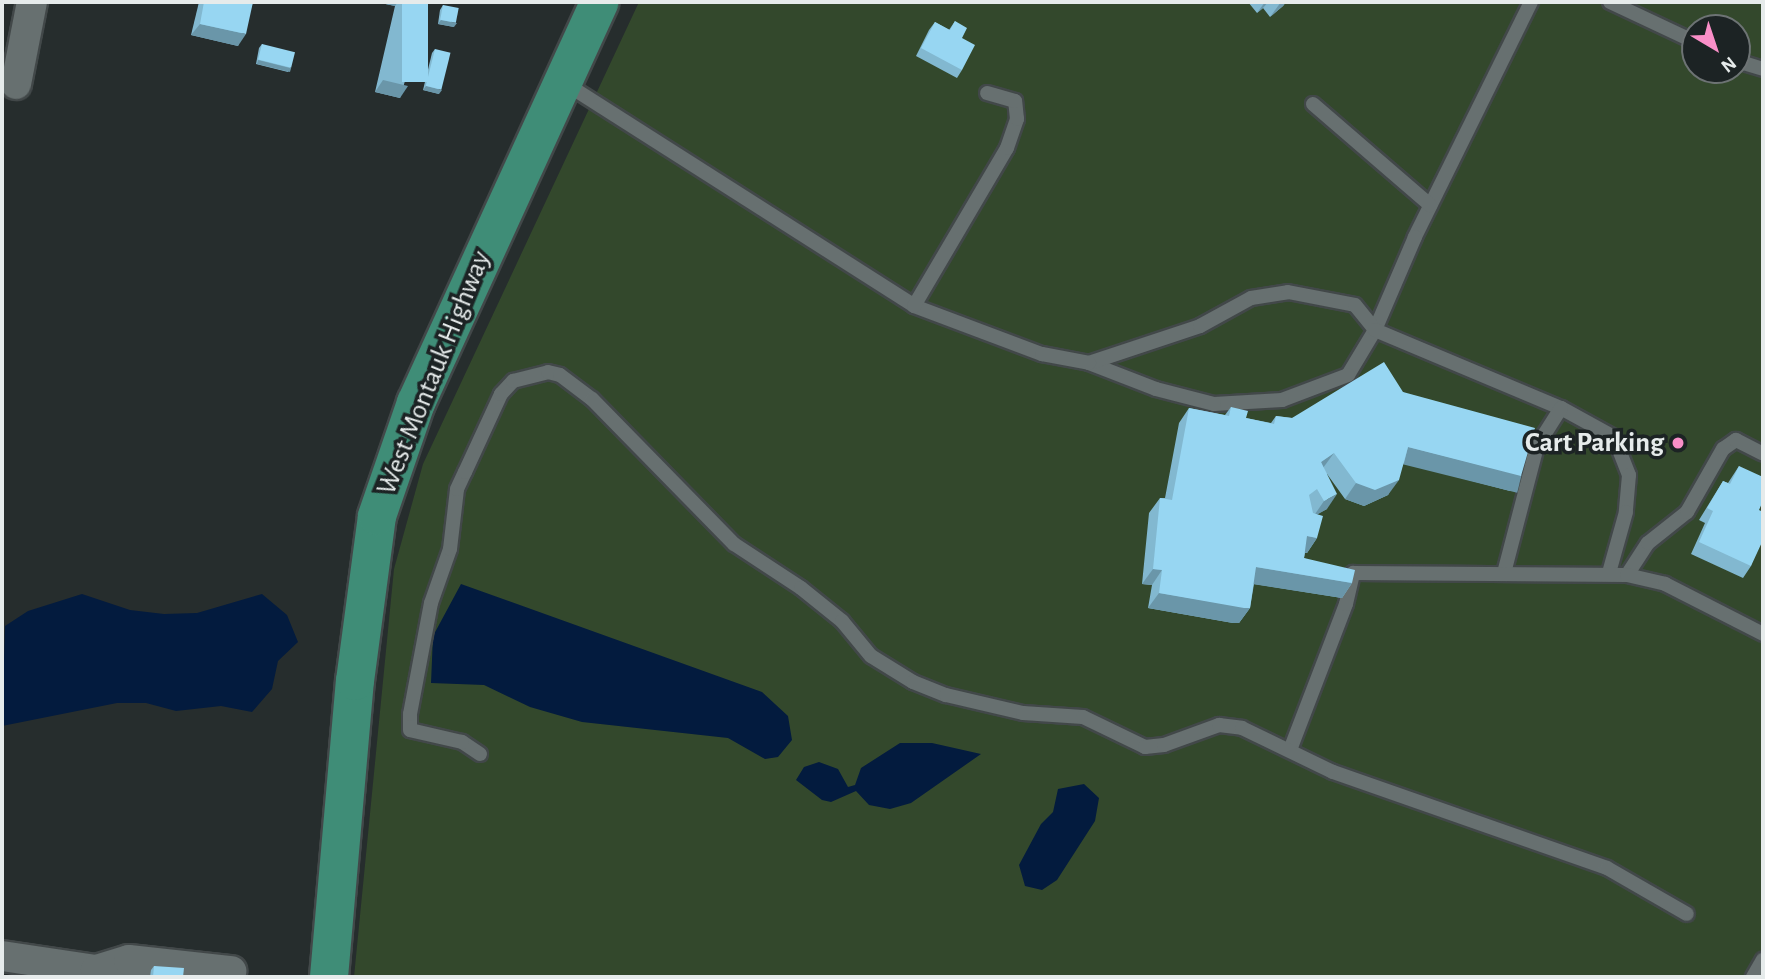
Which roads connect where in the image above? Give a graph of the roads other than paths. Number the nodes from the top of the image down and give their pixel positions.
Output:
1 (32, 2) edge
2 (600, 2) edge
3 (1531, 2) edge
4 (1610, 2) edge
5 (1681, 35) edge
6 (562, 81) junction
7 (16, 84) dead end
8 (987, 93) dead end
9 (1313, 104) dead end
10 (1430, 205) junction
11 (914, 306) junction
12 (1375, 330) junction
13 (1090, 363) junction
14 (1560, 408) junction
15 (1763, 454) edge
16 (1504, 573) junction
17 (1609, 573) junction
18 (1627, 575) junction
19 (1763, 634) edge
20 (1290, 750) junction
21 (480, 754) dead end
22 (1687, 914) dead end
23 (4, 960) edge
24 (1763, 960) edge
25 (112, 969) edge
26 (235, 974) edge
27 (329, 977) edge
28 (1753, 977) edge

1 - 7 street
2 - 6 main road, West Montauk Highway
3 - 10 lane
4 - 5 lane
6 - 11 lane
6 - 27 main road, West Montauk Highway
8 - 11 lane
9 - 10 lane
10 - 12 lane
11 - 13 lane
12 - 13 lane
12 - 13 lane
12 - 14 lane
14 - 16 lane
14 - 17 lane
15 - 18 lane
16 - 17 lane
16 - 20 lane
17 - 18 lane
18 - 19 lane
20 - 21 lane
20 - 22 lane
23 - 25 street
24 - 28 lane
25 - 26 street

